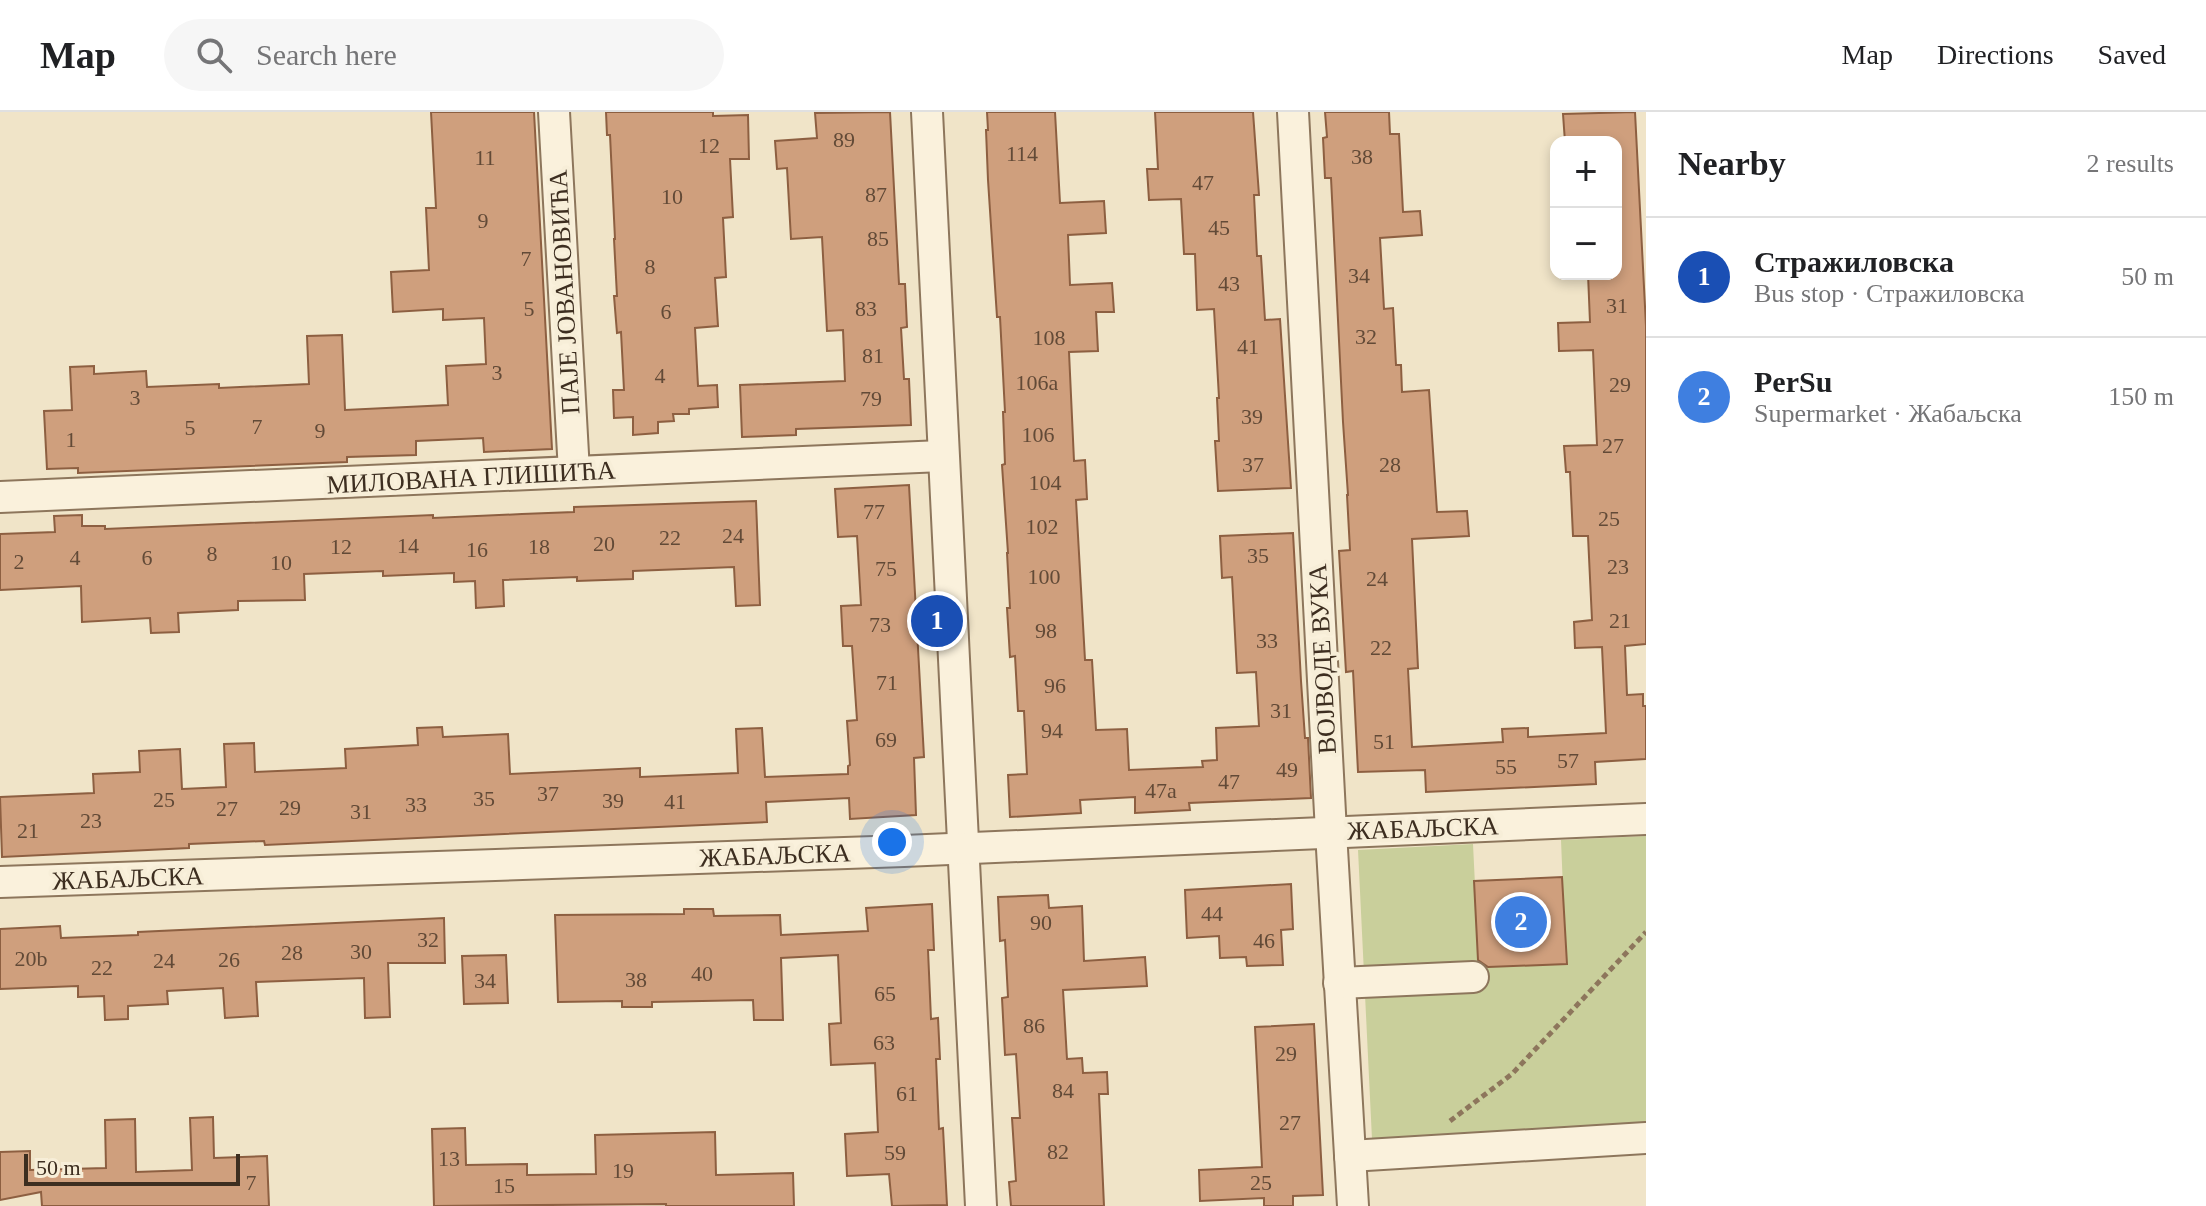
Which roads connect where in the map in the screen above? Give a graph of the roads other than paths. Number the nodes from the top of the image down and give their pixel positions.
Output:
1 (554, 112) edge
2 (927, 112) edge
3 (1293, 112) edge
4 (942, 456) junction
5 (574, 472) junction
6 (0, 497) edge
7 (1646, 819) edge
8 (1331, 832) junction
9 (962, 848) junction
10 (0, 882) edge
11 (1473, 977) dead end
12 (1339, 983) junction
13 (1646, 1138) edge
14 (1350, 1156) junction
15 (981, 1206) edge
16 (1353, 1206) edge

1 - 5 street, ПАЈЕ ЈОВАНОВИЋА
2 - 4 street
3 - 8 street, ВОЈВОДЕ ВУКА
4 - 5 street, МИЛОВАНА ГЛИШИЋА
4 - 9 street
5 - 6 street, МИЛОВАНА ГЛИШИЋА
7 - 8 street, ЖАБАЉСКА
8 - 9 street, ЖАБАЉСКА
8 - 12 street, ВОЈВОДЕ ВУКА
9 - 10 street, ЖАБАЉСКА
9 - 15 street
11 - 12 street
12 - 14 street, ВОЈВОДЕ ВУКА
13 - 14 street
14 - 16 street, ВОЈВОДЕ ВУКА

